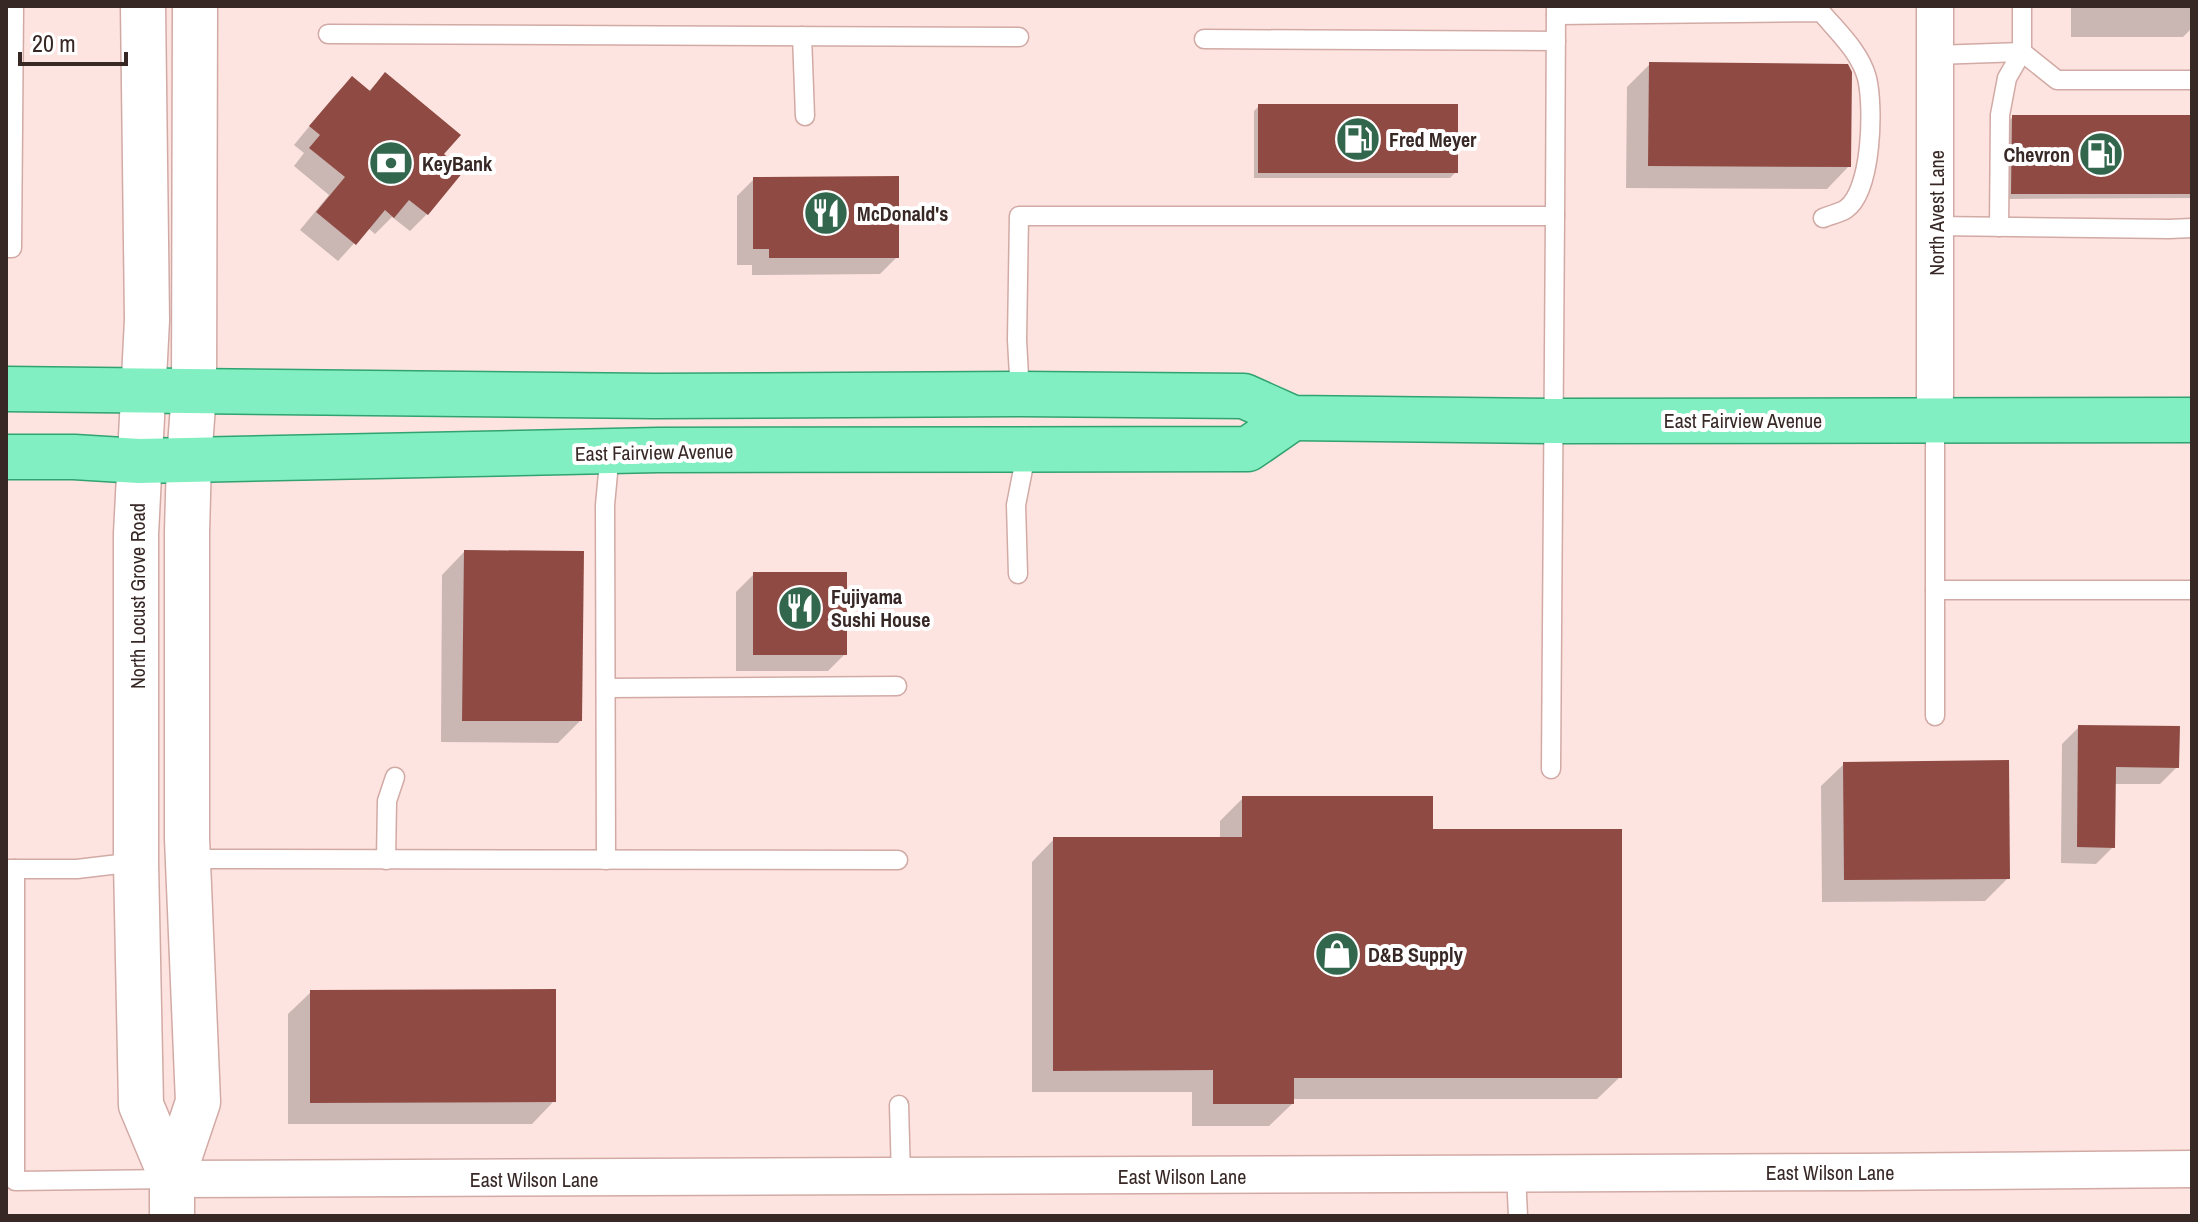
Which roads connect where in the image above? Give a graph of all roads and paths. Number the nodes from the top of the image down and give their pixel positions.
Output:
1 (14, 6) edge
2 (143, 6) edge
3 (195, 6) edge
4 (1935, 6) edge
5 (2022, 6) edge
6 (1556, 10) edge
7 (328, 34) dead end
8 (802, 36) junction
9 (1019, 37) dead end
10 (1204, 39) dead end
11 (1556, 41) junction
12 (2022, 52) junction
13 (1935, 55) junction
14 (2192, 80) edge
15 (805, 116) dead end
16 (9, 146) edge
17 (1555, 216) junction
18 (1823, 218) dead end
19 (1936, 226) junction
20 (1999, 227) junction
21 (2192, 228) edge
22 (6, 248) edge
23 (6, 389) edge
24 (143, 392) junction
25 (194, 392) junction
26 (1020, 394) junction
27 (1275, 410) junction
28 (1935, 420) junction
29 (2192, 420) edge
30 (1555, 421) junction
31 (1027, 449) junction
32 (610, 452) junction
33 (6, 457) edge
34 (189, 460) junction
35 (139, 461) junction
36 (1018, 574) dead end
37 (1935, 590) junction
38 (2192, 590) edge
39 (897, 686) dead end
40 (606, 688) junction
41 (1935, 716) dead end
42 (1551, 769) dead end
43 (395, 777) dead end
44 (188, 859) junction
45 (386, 860) junction
46 (606, 860) junction
47 (898, 860) dead end
48 (136, 862) junction
49 (11, 869) edge
50 (899, 1105) dead end
51 (2192, 1169) edge
52 (1516, 1174) junction
53 (901, 1177) junction
54 (172, 1198) edge
55 (1518, 1216) edge

1 - 16 lane
2 - 24 main road, North Locust Grove Road
3 - 25 main road
4 - 13 street, North Avest Lane
5 - 12 lane
6 - 11 lane
6 - 18 lane
7 - 8 lane
8 - 9 lane
8 - 15 lane
10 - 11 lane
11 - 17 lane
12 - 13 lane
12 - 14 lane
12 - 20 lane
13 - 19 street, North Avest Lane
16 - 22 lane
17 - 26 lane
17 - 30 lane
19 - 20 lane
19 - 28 street, North Avest Lane
20 - 21 lane
23 - 24 main road, East Fairview Avenue
24 - 25 main road, East Fairview Avenue
24 - 35 main road, North Locust Grove Road
25 - 26 main road, East Fairview Avenue
25 - 34 main road
26 - 27 main road, East Fairview Avenue
27 - 30 main road, East Fairview Avenue
27 - 31 main road, East Fairview Avenue
28 - 29 main road, East Fairview Avenue
28 - 30 main road, East Fairview Avenue
28 - 37 lane
30 - 42 lane
31 - 32 main road, East Fairview Avenue
31 - 36 lane
32 - 34 main road, East Fairview Avenue
32 - 40 lane
33 - 35 main road, East Fairview Avenue
34 - 35 main road, East Fairview Avenue
34 - 44 main road
35 - 48 main road, North Locust Grove Road
37 - 38 lane
37 - 41 lane
39 - 40 lane
40 - 46 lane
43 - 45 lane
44 - 45 lane
44 - 54 main road
45 - 46 lane
46 - 47 lane
48 - 49 lane
48 - 54 main road, North Locust Grove Road
49 - 54 lane
50 - 53 lane
51 - 52 street, East Wilson Lane
52 - 53 street, East Wilson Lane
52 - 55 lane
53 - 54 street, East Wilson Lane

